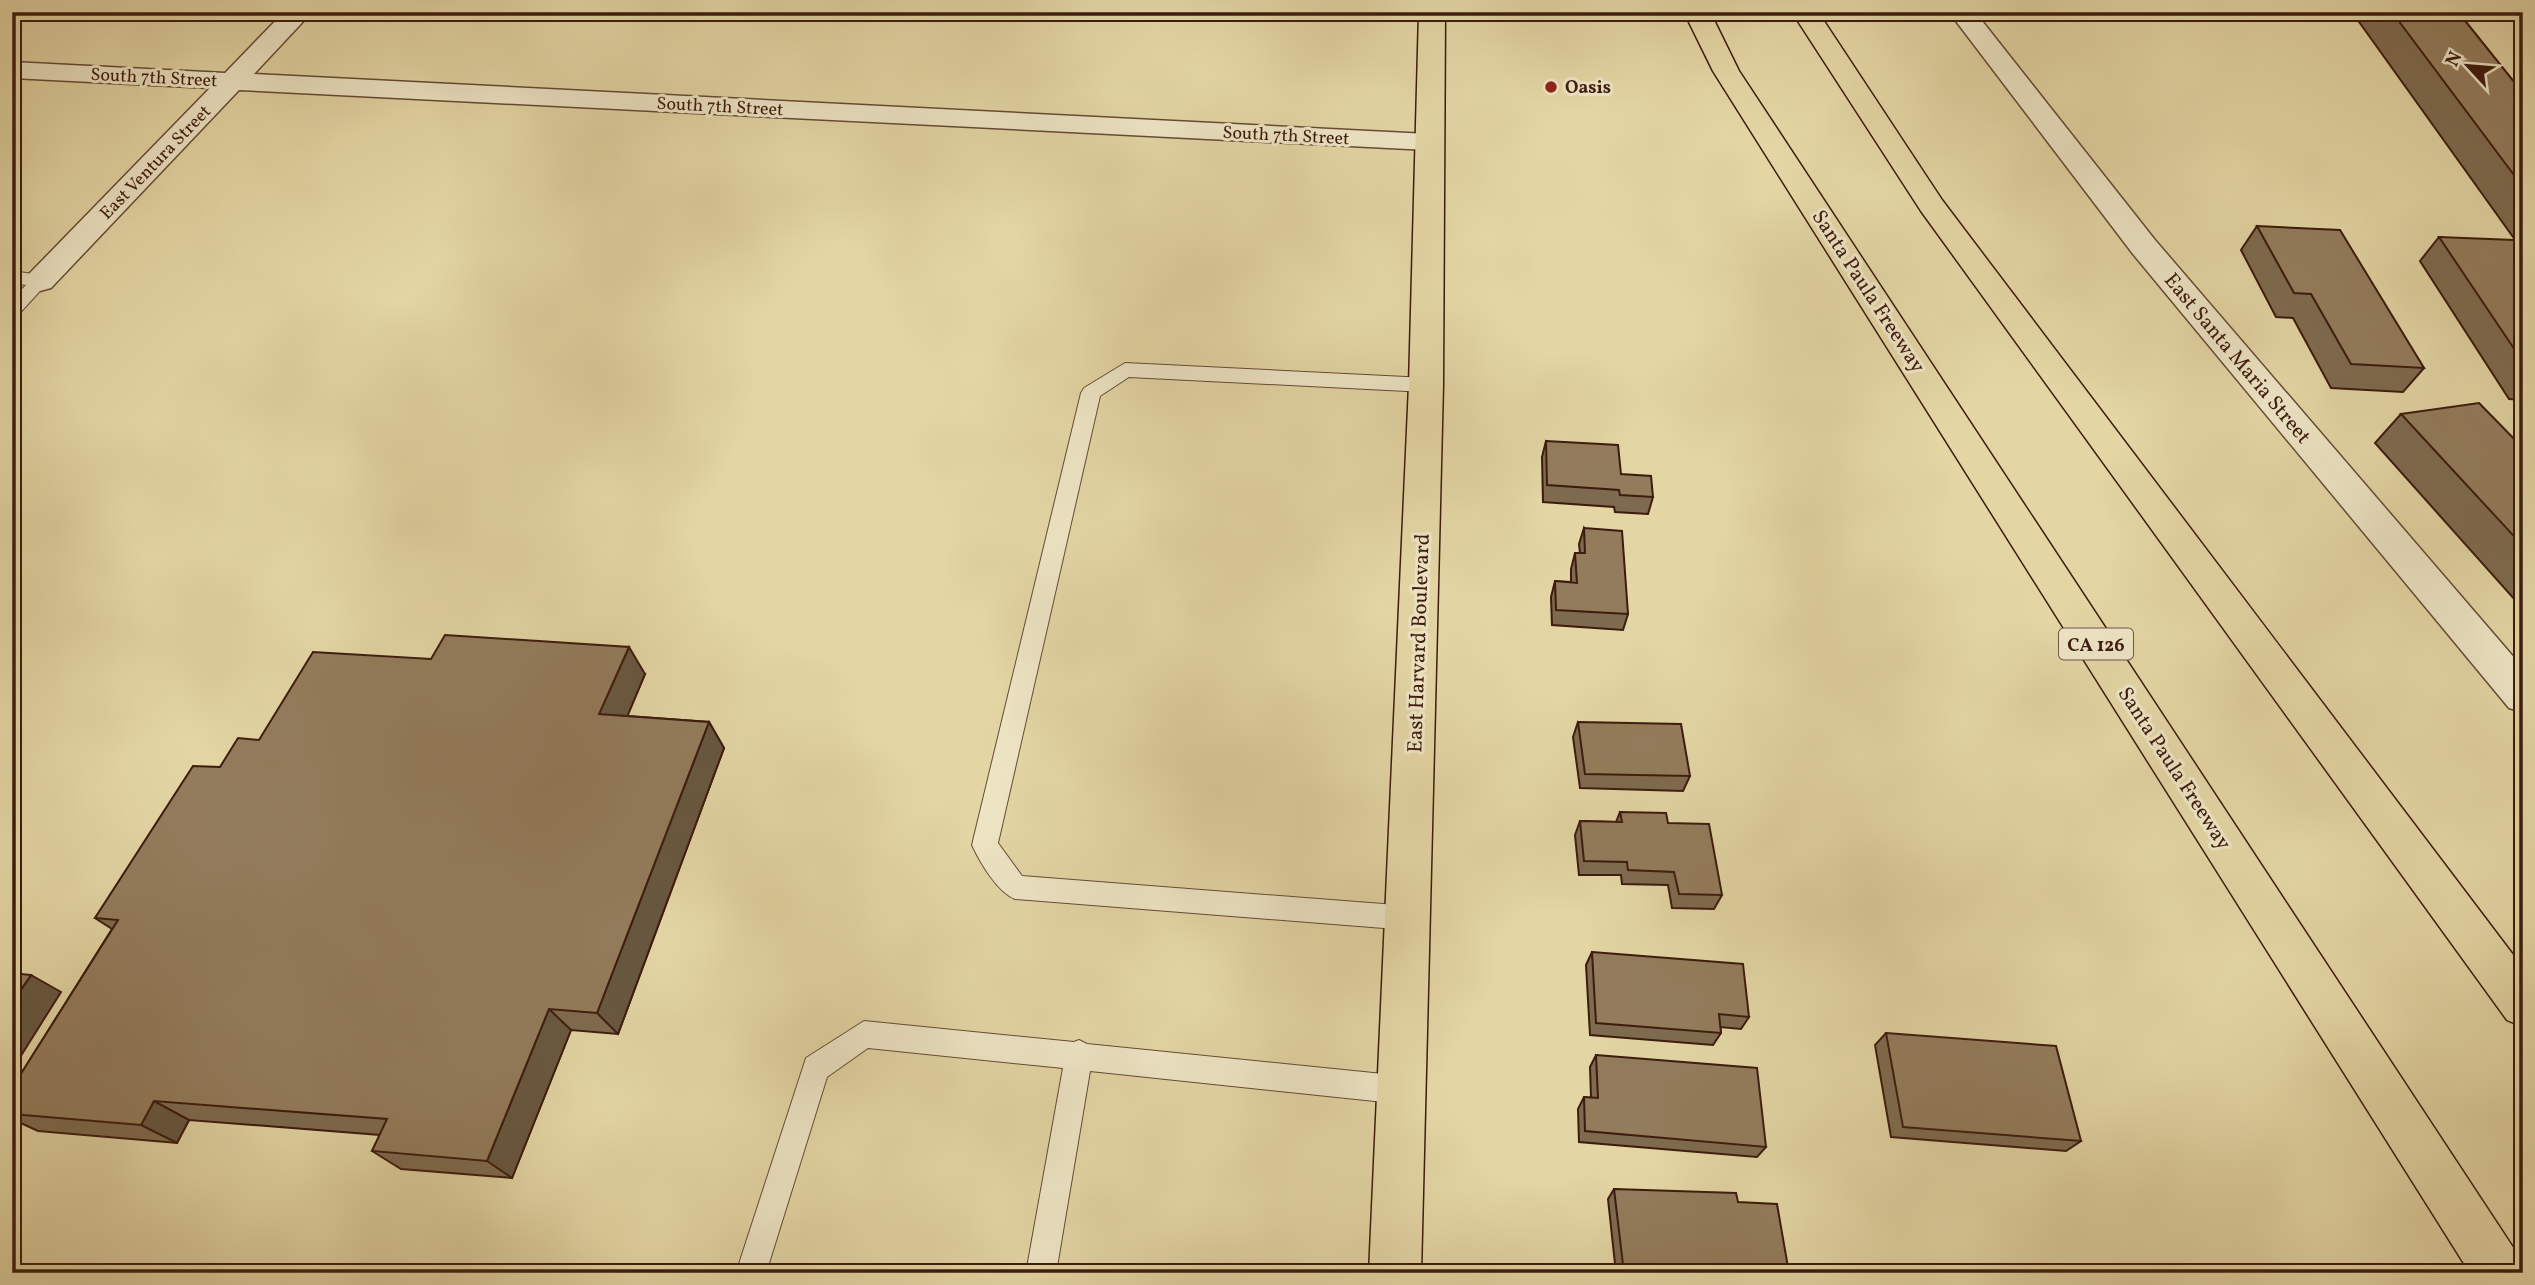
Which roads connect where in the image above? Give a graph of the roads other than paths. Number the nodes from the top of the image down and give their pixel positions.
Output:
1 (299, 12) edge
2 (1432, 12) edge
3 (1698, 12) edge
4 (1805, 12) edge
5 (1962, 12) edge
6 (12, 70) edge
7 (233, 81) junction
8 (1428, 142) junction
9 (26, 279) edge
10 (12, 310) edge
11 (1426, 385) junction
12 (2523, 696) edge
13 (1409, 918) junction
14 (2523, 1005) edge
15 (1079, 1054) junction
16 (1403, 1090) junction
17 (751, 1273) edge
18 (1041, 1273) edge
19 (1395, 1273) edge
20 (2500, 1273) edge

1 - 7 street, East Ventura Street
2 - 8 main road, East Harvard Boulevard
3 - 20 main road, Santa Paula Freeway / CA 126
4 - 14 main road
5 - 12 street, East Santa Maria Street
6 - 7 street, South 7th Street
7 - 8 street, South 7th Street
7 - 9 street, East Ventura Street
8 - 11 main road, East Harvard Boulevard
9 - 10 lane
11 - 13 main road, East Harvard Boulevard
11 - 13 lane
13 - 16 main road, East Harvard Boulevard
15 - 16 lane
15 - 17 lane
15 - 18 lane
16 - 19 main road, East Harvard Boulevard

